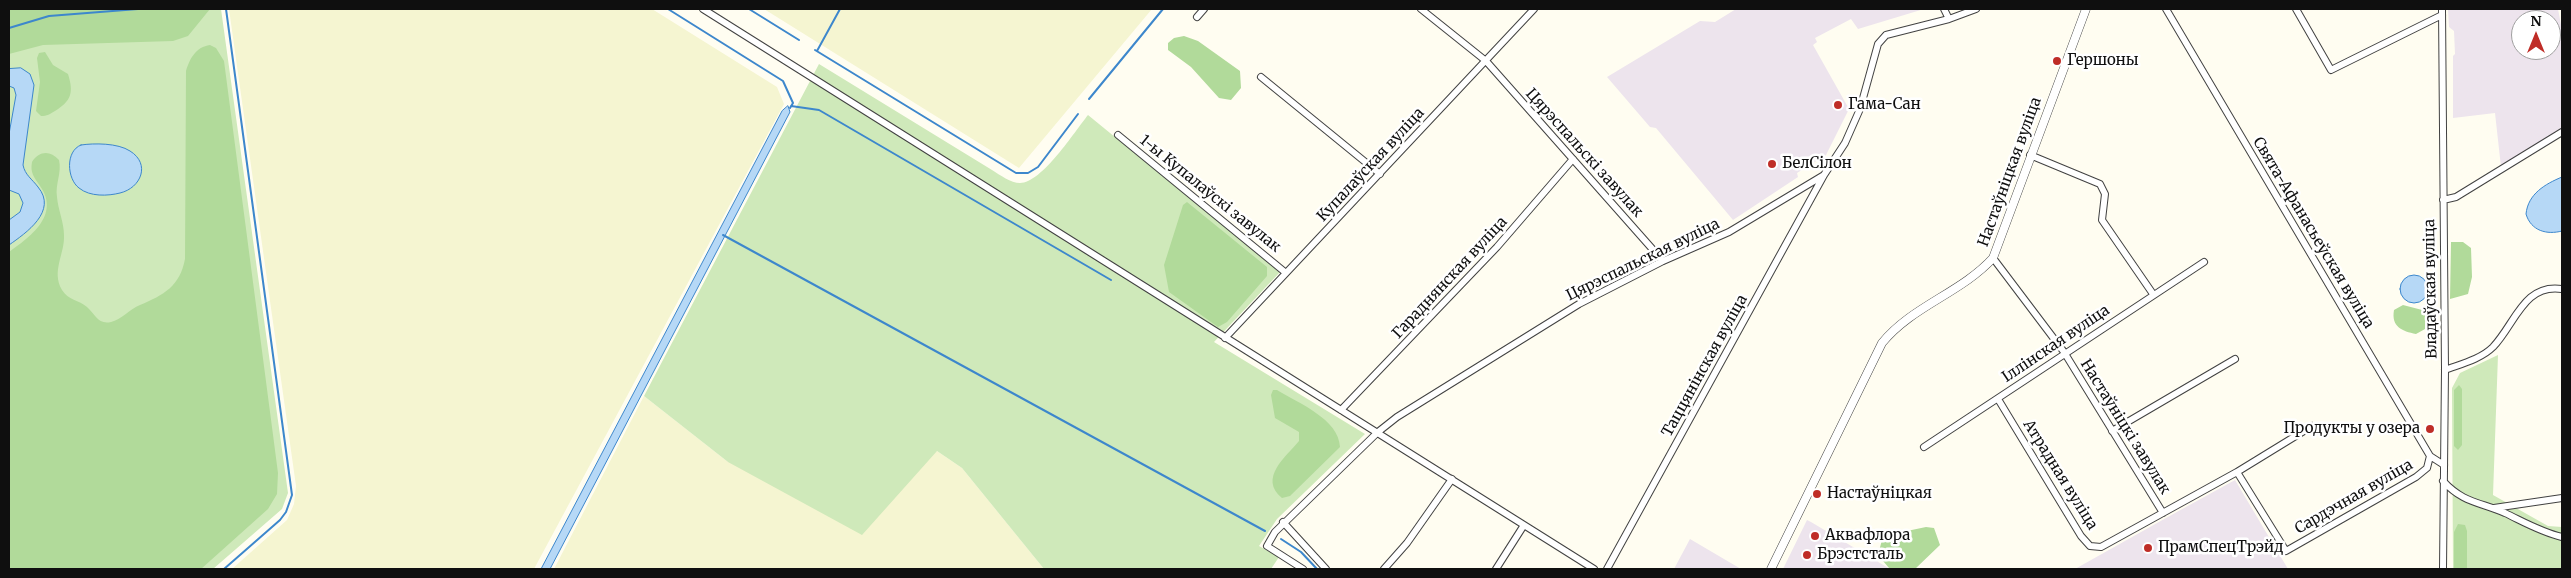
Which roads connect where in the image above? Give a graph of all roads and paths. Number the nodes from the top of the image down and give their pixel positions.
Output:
1 (703, 9) edge
2 (1204, 9) edge
3 (1421, 9) edge
4 (1534, 9) edge
5 (1944, 9) edge
6 (1976, 9) edge
7 (2086, 9) edge
8 (2166, 9) edge
9 (2296, 9) edge
10 (2442, 12) edge
11 (1197, 17) dead end
12 (1949, 19) junction
13 (1486, 61) junction
14 (1261, 77) dead end
15 (2562, 132) edge
16 (1118, 135) dead end
17 (2030, 155) junction
18 (1573, 159) junction
19 (1380, 174) junction
20 (1824, 176) junction
21 (2443, 200) junction
22 (1993, 258) junction
23 (1662, 261) junction
24 (2204, 262) dead end
25 (1286, 273) junction
26 (2562, 289) edge
27 (2153, 294) junction
28 (1225, 338) junction
29 (2064, 352) junction
30 (2235, 359) dead end
31 (2445, 370) junction
32 (1998, 399) junction
33 (1341, 410) junction
34 (2312, 426) dead end
35 (2112, 430) junction
36 (1378, 432) junction
37 (1924, 447) dead end
38 (2430, 456) junction
39 (2444, 465) junction
40 (2237, 472) junction
41 (1452, 479) junction
42 (2443, 481) junction
43 (2562, 498) edge
44 (2493, 509) junction
45 (2163, 513) junction
46 (1284, 522) junction
47 (1524, 525) junction
48 (2562, 537) edge
49 (1303, 569) edge
50 (1326, 569) edge
51 (1384, 569) edge
52 (1496, 569) edge
53 (1594, 569) edge
54 (1607, 569) edge
55 (1771, 569) edge
56 (2443, 569) edge

1 - 28 street
2 - 11 street
3 - 13 street, Цярэспальскі завулак
4 - 13 street, Купалаўская вуліца
5 - 12 street
6 - 12 street
7 - 17 street, Настаўніцкая вуліца
8 - 38 street, Свята-Афанасьеўская вуліца
9 - 10 street
10 - 21 street, Владаўская вуліца
12 - 20 street, Цярэспальская вуліца
13 - 18 street, Цярэспальскі завулак
13 - 19 street, Купалаўская вуліца
14 - 19 street
15 - 21 street
16 - 25 street, 1-ы Купалаўскі завулак
17 - 22 street, Настаўніцкая вуліца
17 - 27 street
18 - 23 street, Цярэспальскі завулак
18 - 33 street, Гараднянская вуліца
19 - 25 street, Купалаўская вуліца
20 - 23 street, Цярэспальская вуліца
20 - 54 street, Таццянінская вуліца
21 - 31 street, Владаўская вуліца
22 - 29 street, Настаўніцкі завулак
22 - 55 street, Настаўніцкая вуліца
23 - 36 street, Цярэспальская вуліца
24 - 27 street, Іллінская вуліца
25 - 28 street, Купалаўская вуліца
26 - 31 street
27 - 29 street, Іллінская вуліца
28 - 33 street
29 - 32 street, Іллінская вуліца
29 - 35 street, Настаўніцкі завулак
30 - 35 street
31 - 39 street, Владаўская вуліца
32 - 37 street, Іллінская вуліца
32 - 45 street, Атрадная вуліца
33 - 36 street
34 - 40 street
35 - 45 street, Настаўніцкі завулак
36 - 41 street
36 - 46 street, Цярэспальская вуліца
38 - 39 street, Свята-Афанасьеўская вуліца
38 - 40 street, Сардэчная вуліца
39 - 42 street, Владаўская вуліца
40 - 45 street
41 - 47 street
41 - 51 street
42 - 44 street
42 - 56 street, Владаўская вуліца
43 - 44 street
44 - 48 street
46 - 49 street, Цярэспальская вуліца
46 - 50 street
47 - 52 street
47 - 53 street

